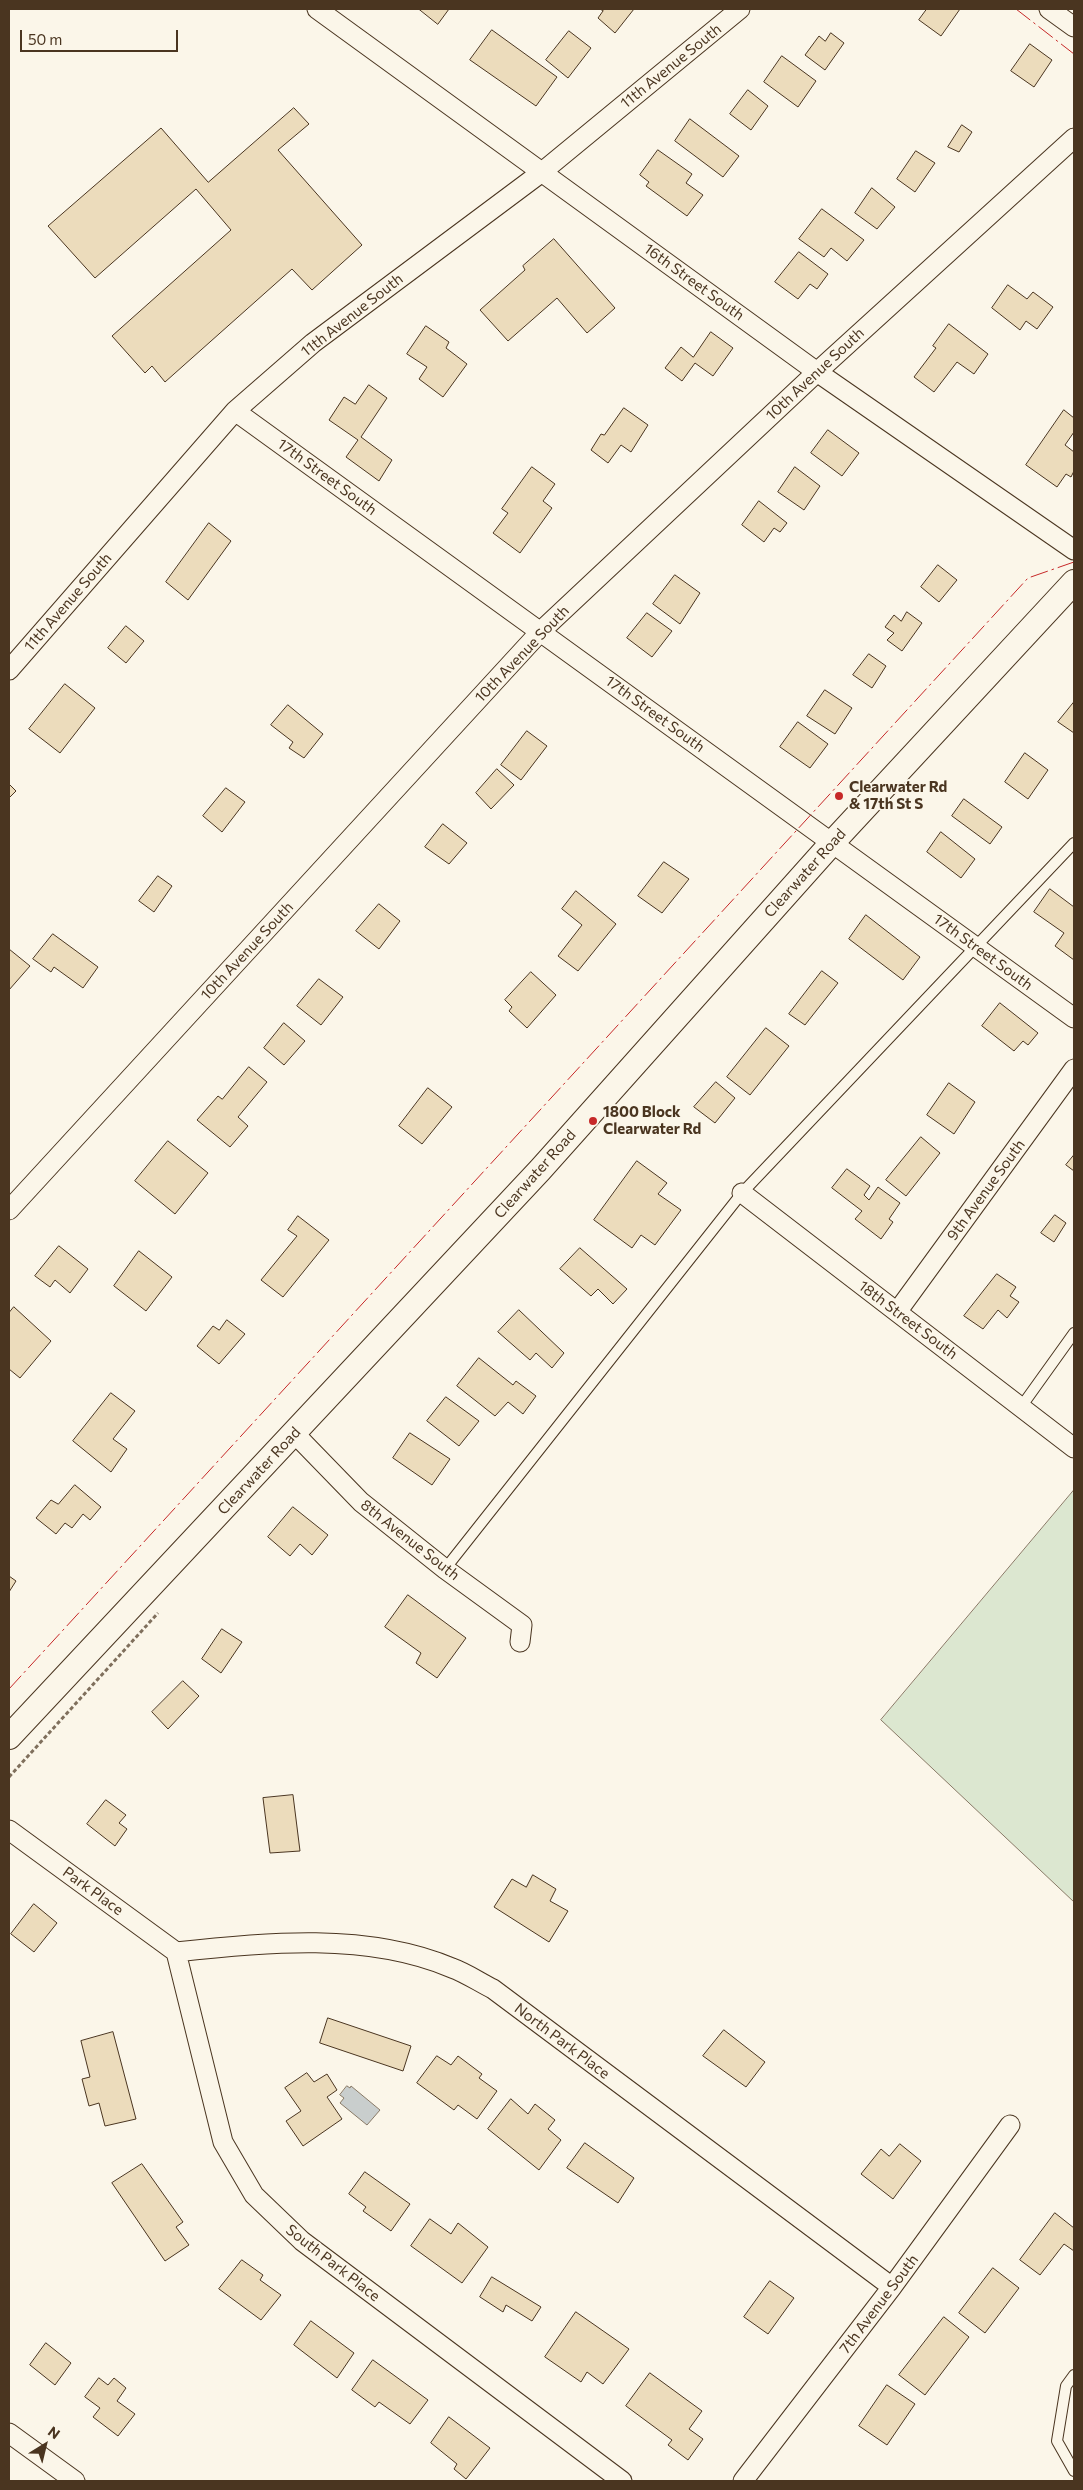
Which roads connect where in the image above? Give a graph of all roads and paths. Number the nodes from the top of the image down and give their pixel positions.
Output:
1 (317, 9) edge
2 (740, 9) edge
3 (1049, 9) edge
4 (1074, 27) edge
5 (1074, 138) edge
6 (542, 172) junction
7 (817, 372) junction
8 (235, 411) junction
9 (1074, 550) edge
10 (1074, 582) edge
11 (540, 632) junction
12 (9, 670) edge
13 (832, 842) junction
14 (1074, 844) edge
15 (975, 946) junction
16 (1074, 1018) edge
17 (1074, 1069) edge
18 (742, 1193) junction
19 (9, 1210) edge
20 (897, 1312) junction
21 (1074, 1333) edge
22 (1021, 1407) junction
23 (294, 1433) junction
24 (1074, 1448) edge
25 (445, 1569) junction
26 (160, 1611) dead end
27 (520, 1642) dead end
28 (9, 1737) edge
29 (9, 1777) edge
30 (9, 1830) edge
31 (176, 1952) junction
32 (1010, 2125) dead end
33 (892, 2287) junction
34 (1074, 2374) edge
35 (9, 2433) edge
36 (1074, 2471) edge
37 (75, 2481) edge
38 (622, 2481) edge
39 (743, 2481) edge

1 - 6 street, 16th Street South
2 - 6 street, 11th Avenue South
3 - 4 street
5 - 7 street, 10th Avenue South
6 - 7 street, 16th Street South
6 - 8 street, 11th Avenue South
7 - 9 street, 16th Street South
7 - 11 street, 10th Avenue South
8 - 11 street, 17th Street South
8 - 12 street, 11th Avenue South
10 - 13 street, Clearwater Road
11 - 13 street, 17th Street South
11 - 19 street, 10th Avenue South
13 - 15 street, 17th Street South
13 - 23 street, Clearwater Road
14 - 15 lane
15 - 16 street, 17th Street South
15 - 18 lane
17 - 20 street, 9th Avenue South
18 - 20 street, 18th Street South
18 - 25 lane
20 - 22 street, 18th Street South
21 - 22 lane
22 - 24 street, 18th Street South
23 - 25 street, 8th Avenue South
23 - 28 street, Clearwater Road
25 - 27 street, 8th Avenue South
26 - 29 path
30 - 31 street, Park Place
31 - 33 street, North Park Place
31 - 38 street, South Park Place
32 - 33 street, 7th Avenue South
33 - 39 street, 7th Avenue South
34 - 36 lane
35 - 37 street

